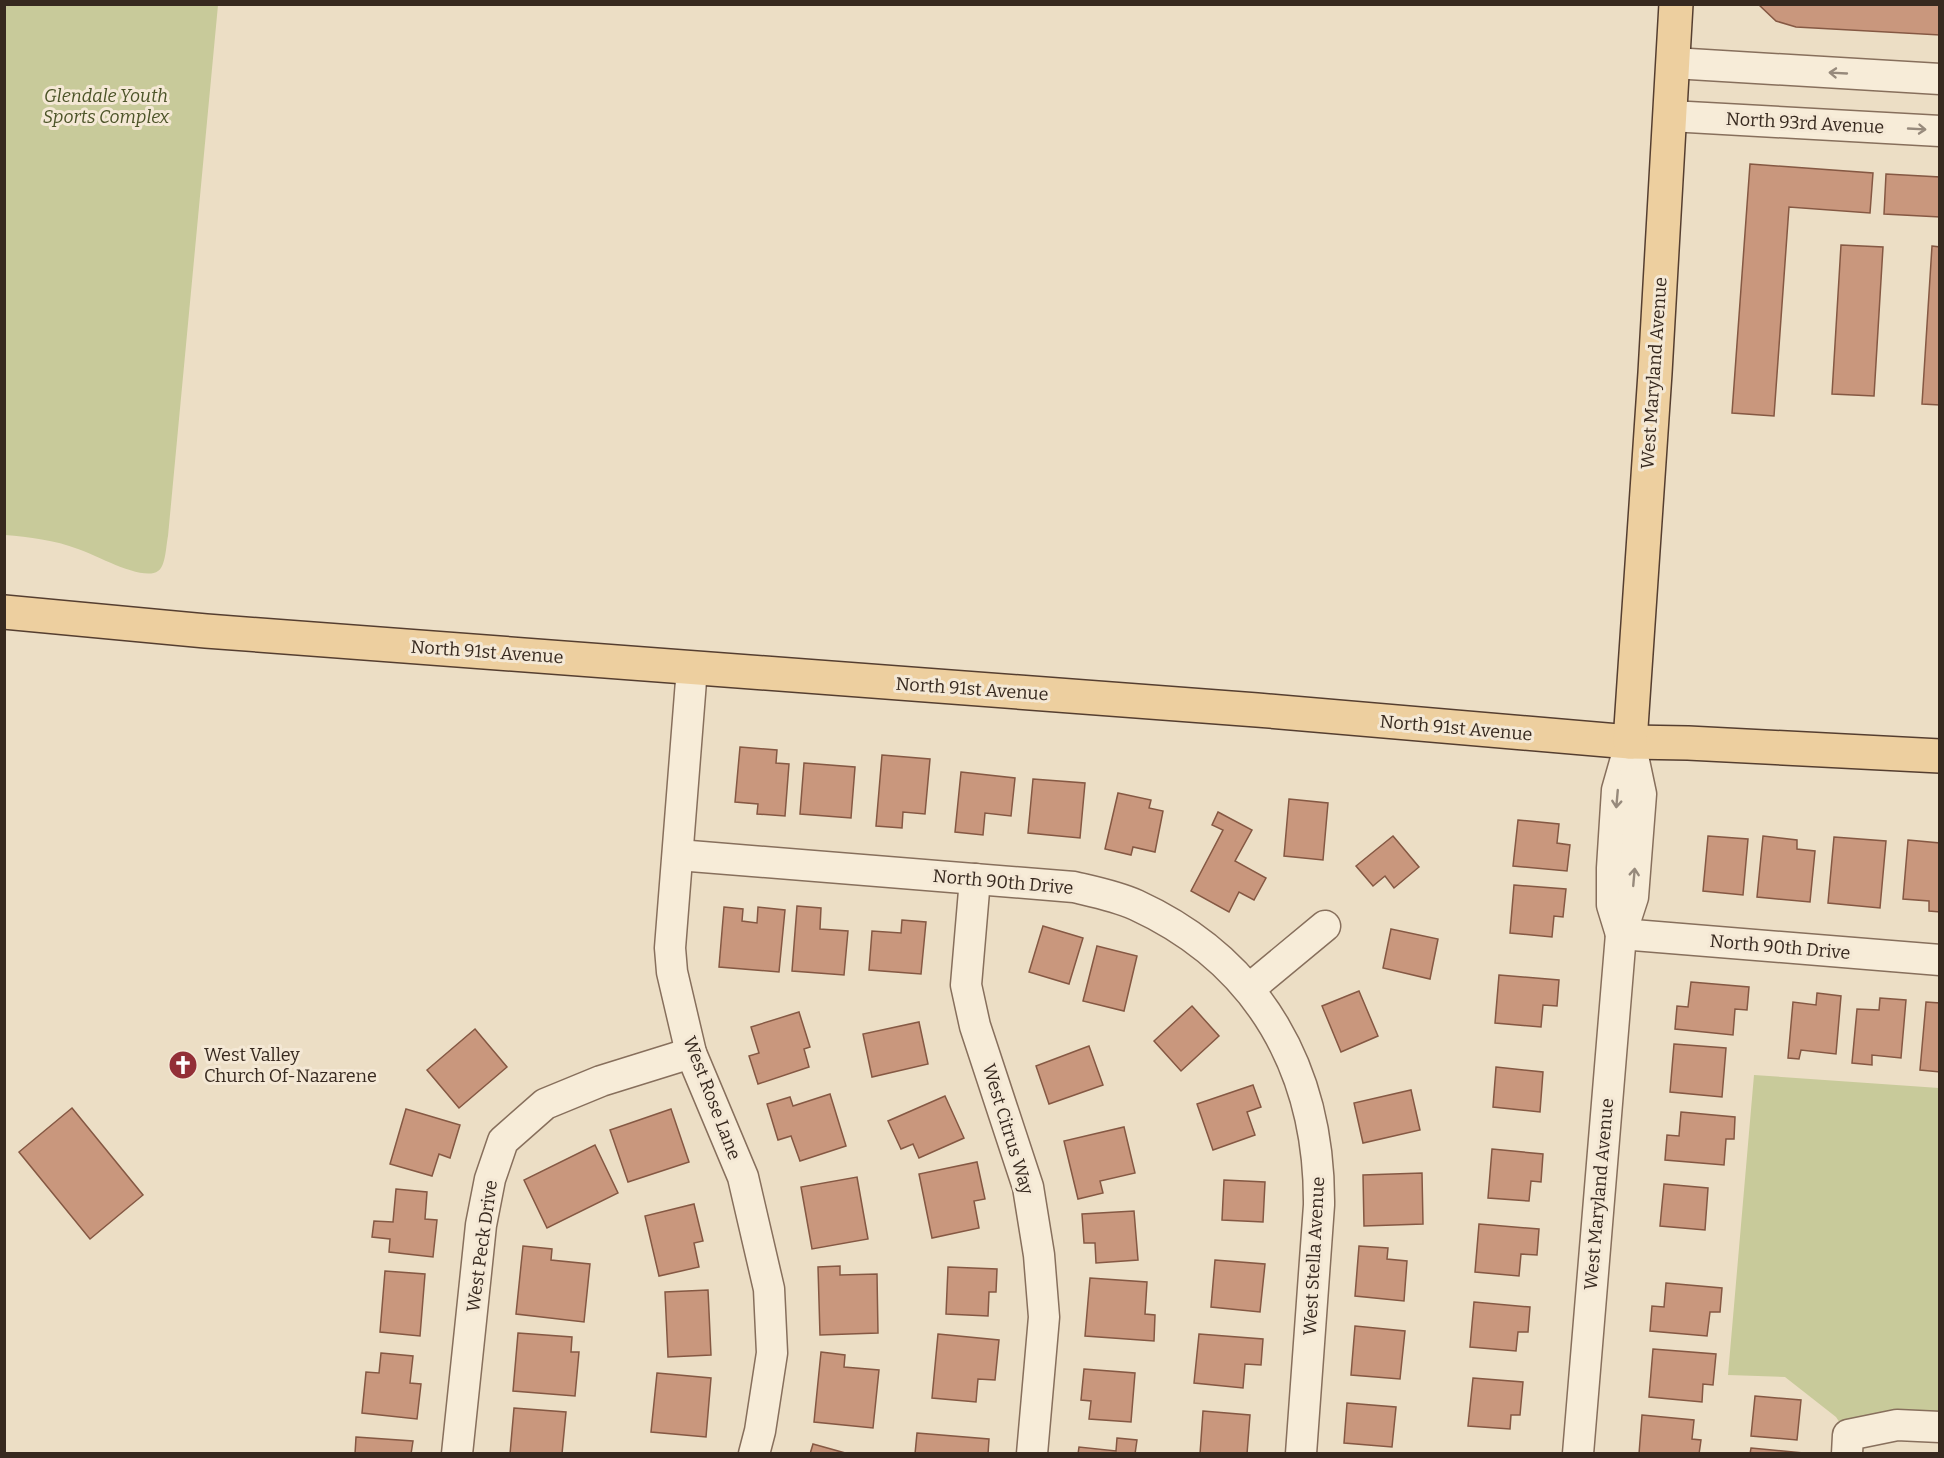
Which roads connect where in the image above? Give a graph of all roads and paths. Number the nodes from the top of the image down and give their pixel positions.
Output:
1 (1676, 4) edge
2 (1673, 63) junction
3 (1940, 79) edge
4 (1670, 116) junction
5 (1940, 131) edge
6 (4, 612) edge
7 (692, 668) junction
8 (1630, 742) junction
9 (1940, 756) edge
10 (678, 855) junction
11 (975, 879) junction
12 (1325, 926) dead end
13 (1621, 934) junction
14 (1940, 960) edge
15 (1249, 989) junction
16 (1277, 1029) joint
17 (691, 1053) junction
18 (1940, 1427) edge
19 (1848, 1444) edge
20 (458, 1454) edge
21 (754, 1454) edge
22 (1032, 1454) edge
23 (1301, 1454) edge
24 (1578, 1454) edge

1 - 2 main road, West Maryland Avenue
3 -> 2 street
2 - 4 main road, West Maryland Avenue
4 -> 5 street, North 93rd Avenue
4 - 8 main road, West Maryland Avenue
6 - 7 main road, North 91st Avenue
7 - 8 main road, North 91st Avenue
7 - 10 street, West Rose Lane
8 - 9 main road, North 91st Avenue
8 - 13 street, West Maryland Avenue
10 - 11 street, North 90th Drive
10 - 17 street, West Rose Lane
11 - 15 street, North 90th Drive
11 - 22 street, West Citrus Way
12 - 15 street
13 - 14 street, North 90th Drive
13 - 24 street, West Maryland Avenue
15 - 16 street, North 90th Drive
16 - 23 street, West Stella Avenue
17 - 20 street, West Peck Drive
17 - 21 street, West Rose Lane
18 - 19 street

